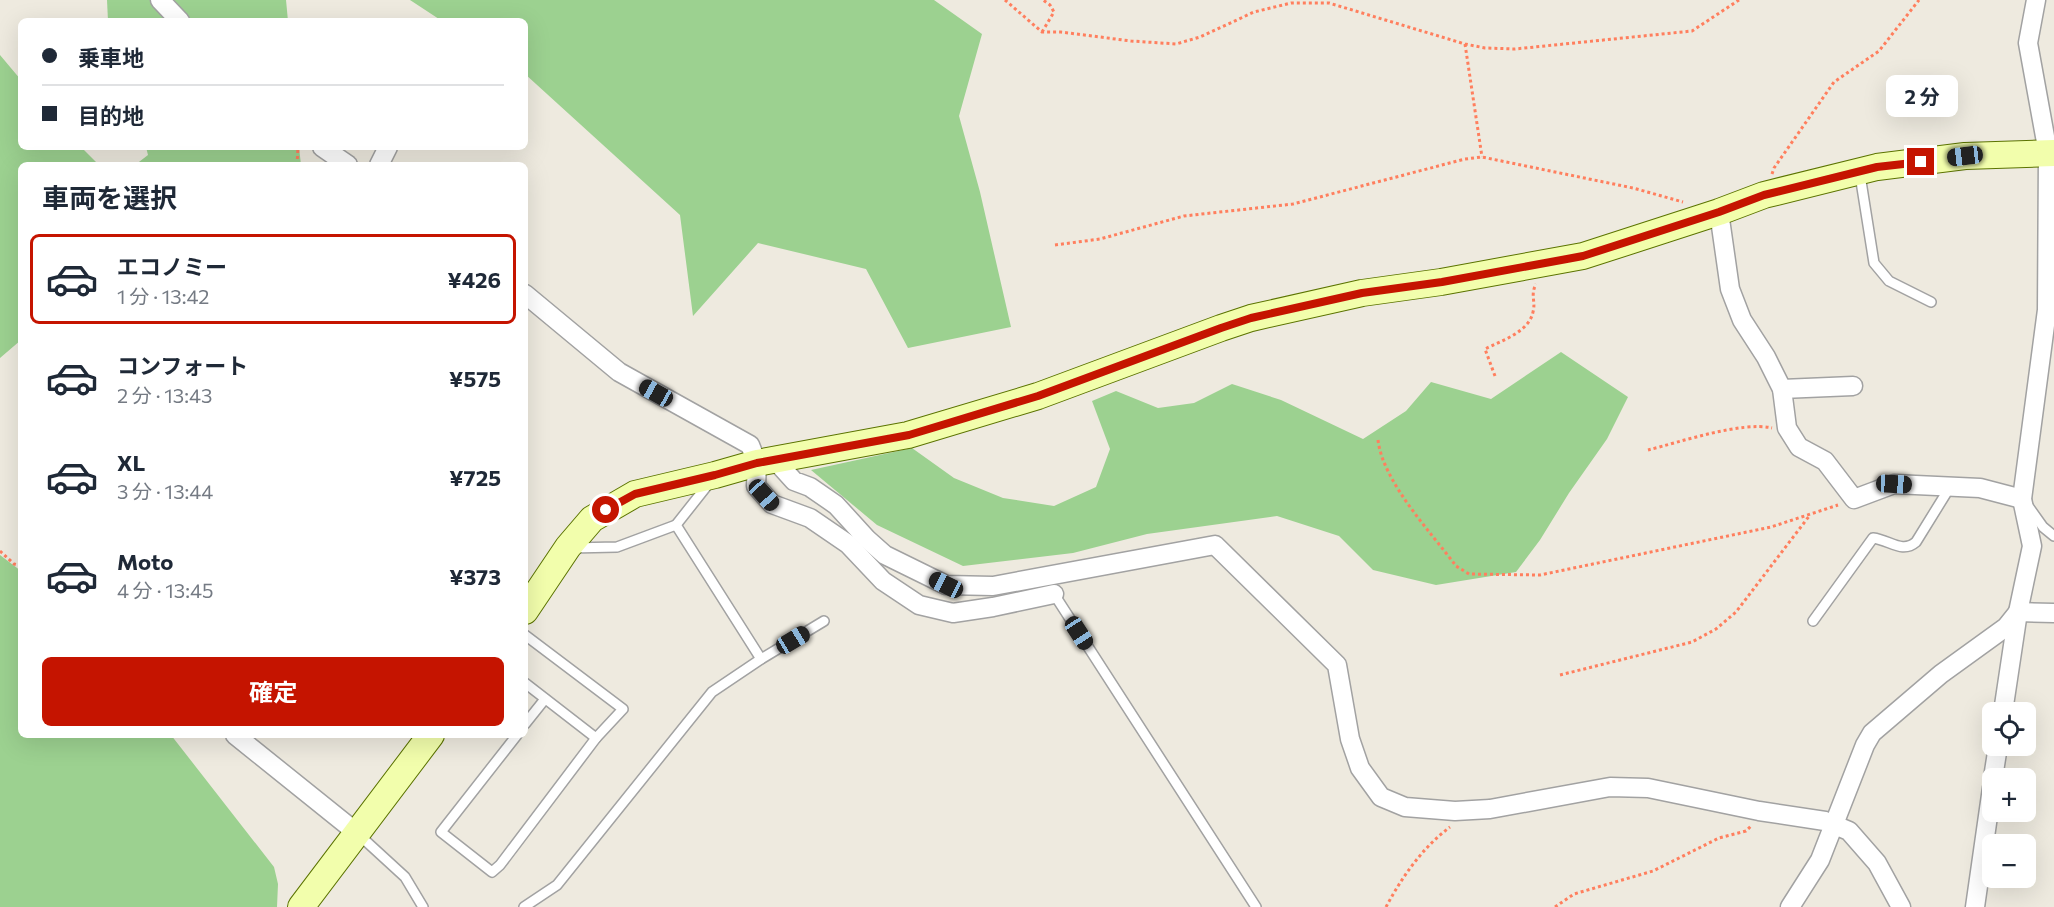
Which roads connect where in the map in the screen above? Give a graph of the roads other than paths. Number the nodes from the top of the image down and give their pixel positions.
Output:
1 (160, 0) edge
2 (2036, 0) edge
3 (177, 18) edge
4 (326, 150) edge
5 (2051, 153) edge
6 (344, 162) edge
7 (1859, 172) junction
8 (1719, 212) junction
9 (528, 296) edge
10 (1931, 302) dead end
11 (1853, 386) dead end
12 (1782, 389) junction
13 (766, 461) junction
14 (715, 475) junction
15 (1950, 487) junction
16 (2022, 499) junction
17 (676, 525) junction
18 (2054, 536) edge
19 (568, 548) junction
20 (1054, 594) joint
21 (528, 606) edge
22 (2018, 612) junction
23 (2054, 613) edge
24 (824, 621) dead end
25 (1813, 621) dead end
26 (528, 637) edge
27 (761, 659) junction
28 (528, 685) edge
29 (545, 699) junction
30 (2004, 702) edge
31 (528, 720) edge
32 (240, 738) edge
33 (429, 738) edge
34 (515, 738) edge
35 (596, 738) junction
36 (1987, 822) edge
37 (1834, 825) junction
38 (357, 833) junction
39 (301, 907) edge
40 (423, 907) edge
41 (524, 907) edge
42 (1256, 907) edge
43 (1790, 907) edge
44 (1901, 907) edge
45 (1975, 907) edge

1 - 3 street
2 - 5 street
4 - 6 street
5 - 7 street
5 - 16 street
7 - 8 street
7 - 10 lane
8 - 12 street
8 - 13 street
9 - 13 street
11 - 12 street
12 - 15 street
13 - 14 street
13 - 20 street
13 - 37 street
14 - 17 lane
14 - 19 street
15 - 16 street
15 - 25 lane
16 - 18 lane
16 - 22 street
17 - 19 lane
17 - 27 lane
19 - 21 street
20 - 42 lane
22 - 23 street
22 - 30 street
22 - 37 street
24 - 27 lane
26 - 35 lane
27 - 41 lane
28 - 29 lane
29 - 31 lane
29 - 35 lane
32 - 38 street
33 - 38 street
34 - 35 lane
36 - 45 street
37 - 43 street
37 - 44 street
38 - 39 street
38 - 40 lane

